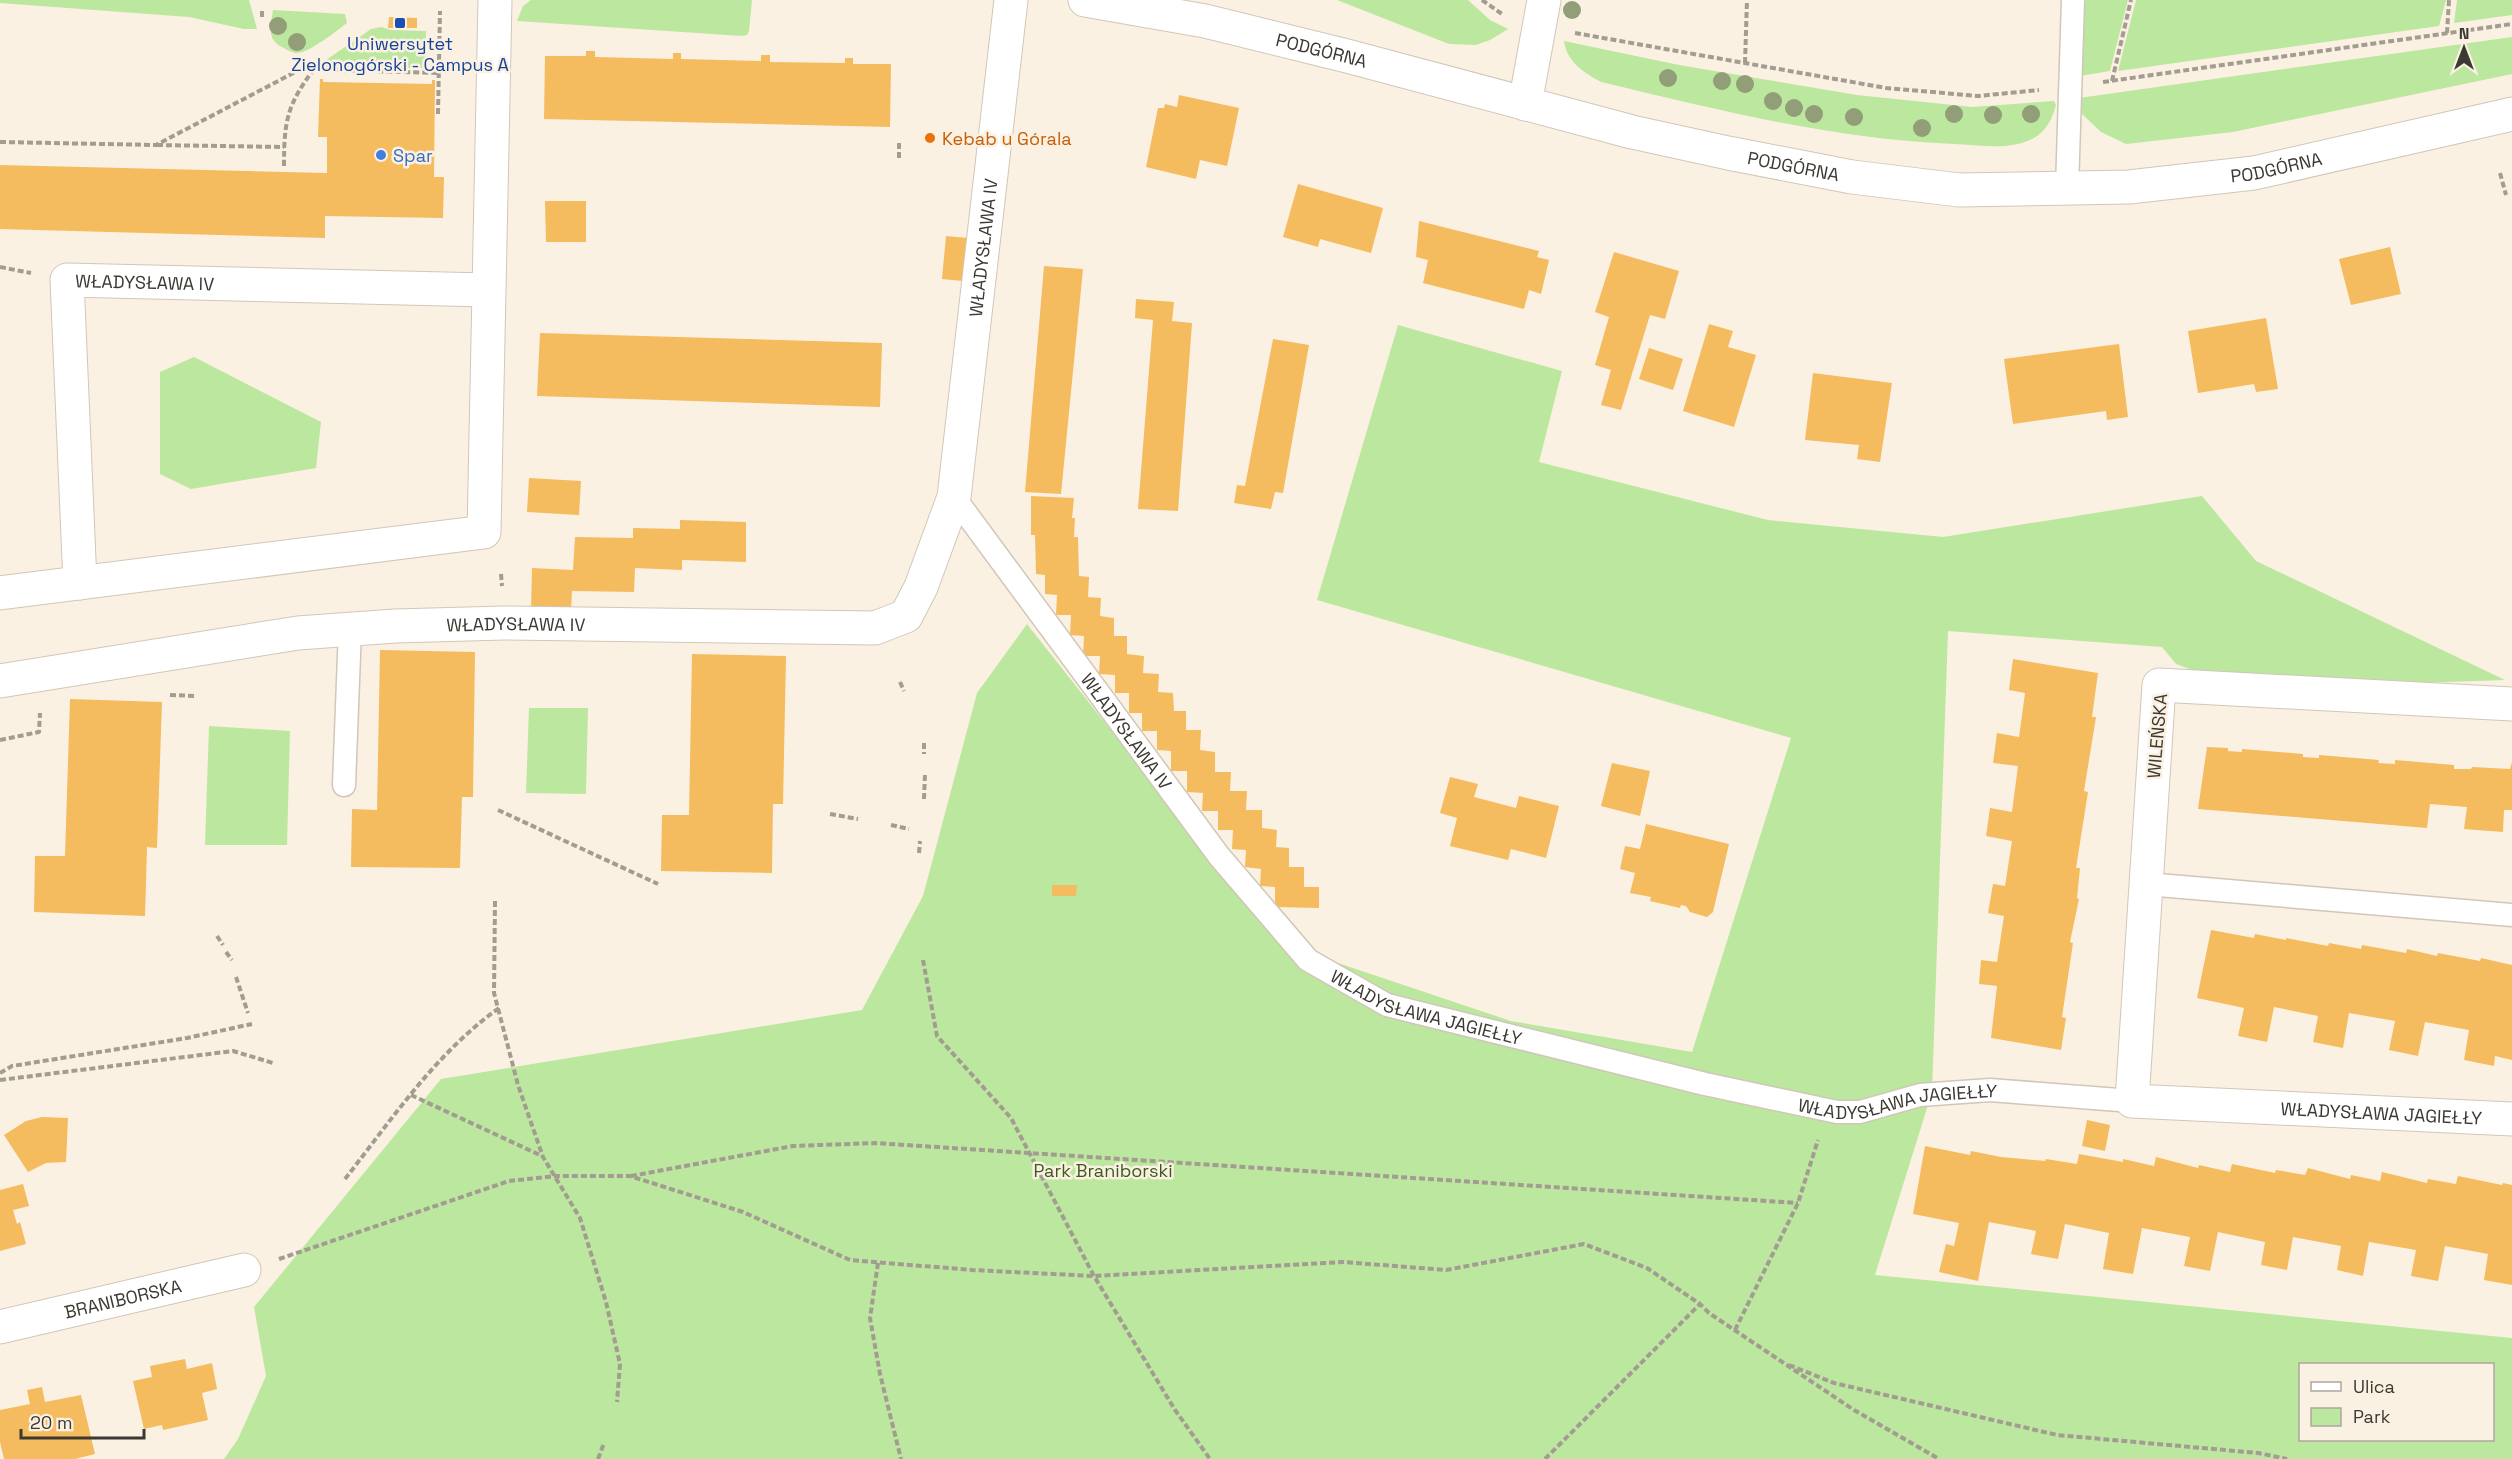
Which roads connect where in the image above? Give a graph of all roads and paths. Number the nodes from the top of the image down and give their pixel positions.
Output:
1 (495, 0) edge
2 (1011, 0) edge
3 (1085, 0) edge
4 (1482, 0) edge
5 (1747, 0) edge
6 (2073, 0) edge
7 (2131, 0) edge
8 (2449, 0) edge
9 (262, 9) dead end
10 (440, 11) dead end
11 (1542, 14) edge
12 (262, 17) dead end
13 (2512, 24) edge
14 (2447, 33) junction
15 (1745, 63) junction
16 (314, 69) junction
17 (439, 73) junction
18 (2112, 81) junction
19 (2070, 86) junction
20 (1525, 104) junction
21 (438, 114) dead end
22 (2512, 114) edge
23 (0, 142) edge
24 (900, 142) dead end
25 (156, 145) junction
26 (284, 147) junction
27 (900, 159) dead end
28 (284, 166) dead end
29 (2500, 173) dead end
30 (2067, 189) junction
31 (2506, 195) dead end
32 (488, 290) junction
33 (954, 497) junction
34 (80, 583) junction
35 (0, 593) edge
36 (350, 629) junction
37 (0, 681) edge
38 (900, 682) dead end
39 (904, 691) dead end
40 (2512, 704) edge
41 (924, 743) dead end
42 (924, 754) dead end
43 (925, 774) dead end
44 (344, 785) dead end
45 (924, 799) dead end
46 (498, 810) dead end
47 (830, 814) dead end
48 (858, 819) dead end
49 (891, 825) dead end
50 (909, 829) dead end
51 (920, 841) dead end
52 (918, 853) dead end
53 (658, 884) dead end
54 (2146, 884) junction
55 (495, 901) dead end
56 (2512, 915) edge
57 (217, 936) dead end
58 (223, 945) dead end
59 (226, 952) dead end
60 (232, 960) dead end
61 (923, 960) dead end
62 (1308, 960) joint
63 (236, 977) dead end
64 (499, 1008) junction
65 (248, 1013) dead end
66 (252, 1024) dead end
67 (273, 1063) dead end
68 (0, 1072) edge
69 (0, 1080) edge
70 (411, 1095) junction
71 (2133, 1101) junction
72 (1827, 1110) junction
73 (2512, 1119) edge
74 (1030, 1154) junction
75 (543, 1157) junction
76 (556, 1176) junction
77 (630, 1176) junction
78 (345, 1179) dead end
79 (1798, 1203) junction
80 (878, 1263) junction
81 (244, 1270) joint
82 (1094, 1276) junction
83 (1700, 1304) junction
84 (0, 1327) edge
85 (1735, 1330) junction
86 (1780, 1361) junction
87 (617, 1402) dead end
88 (604, 1443) dead end
89 (598, 1459) edge
90 (901, 1459) edge
91 (1210, 1459) edge
92 (1545, 1459) edge
93 (1939, 1459) edge
94 (2287, 1459) edge

1 - 32 street
2 - 33 street, WŁADYSŁAWA IV
3 - 20 street, PODGÓRNA
4 - 11 path
5 - 15 path
6 - 19 lane
7 - 18 path
8 - 14 path
9 - 12 path
10 - 17 path
11 - 15 path
11 - 20 street
13 - 14 path
14 - 18 path
15 - 19 path
16 - 17 path
16 - 25 path
16 - 26 path
17 - 21 path
18 - 19 path
19 - 30 lane
20 - 30 street, PODGÓRNA
22 - 30 street, PODGÓRNA
23 - 25 path
24 - 27 path
25 - 26 path
26 - 28 path
29 - 31 path
32 - 34 street
32 - 34 street, WŁADYSŁAWA IV
33 - 36 street, WŁADYSŁAWA IV
33 - 62 lane, WŁADYSŁAWA IV
34 - 35 street
36 - 37 street, WŁADYSŁAWA IV
36 - 44 lane
38 - 39 path
40 - 54 street, WILEŃSKA
41 - 42 path
43 - 45 path
46 - 53 path
47 - 48 path
49 - 50 path
51 - 52 path
54 - 56 lane
54 - 71 street, WILEŃSKA
55 - 64 path
57 - 58 path
59 - 60 path
61 - 74 path
62 - 72 lane, WŁADYSŁAWA JAGIEŁŁY
63 - 65 path
64 - 70 path
64 - 75 path
66 - 68 path
67 - 69 path
70 - 75 path
70 - 78 path
71 - 72 lane, WŁADYSŁAWA JAGIEŁŁY
71 - 73 street, WŁADYSŁAWA JAGIEŁŁY
72 - 79 path
74 - 77 path
74 - 79 path
74 - 82 path
75 - 76 path
76 - 77 path
76 - 81 path
76 - 87 path
77 - 80 path
79 - 85 path
80 - 82 path
80 - 90 path
81 - 84 street, BRANIBORSKA
82 - 83 path
82 - 91 path
83 - 85 path
83 - 92 path
85 - 86 path
86 - 93 path
86 - 94 path
88 - 89 path

